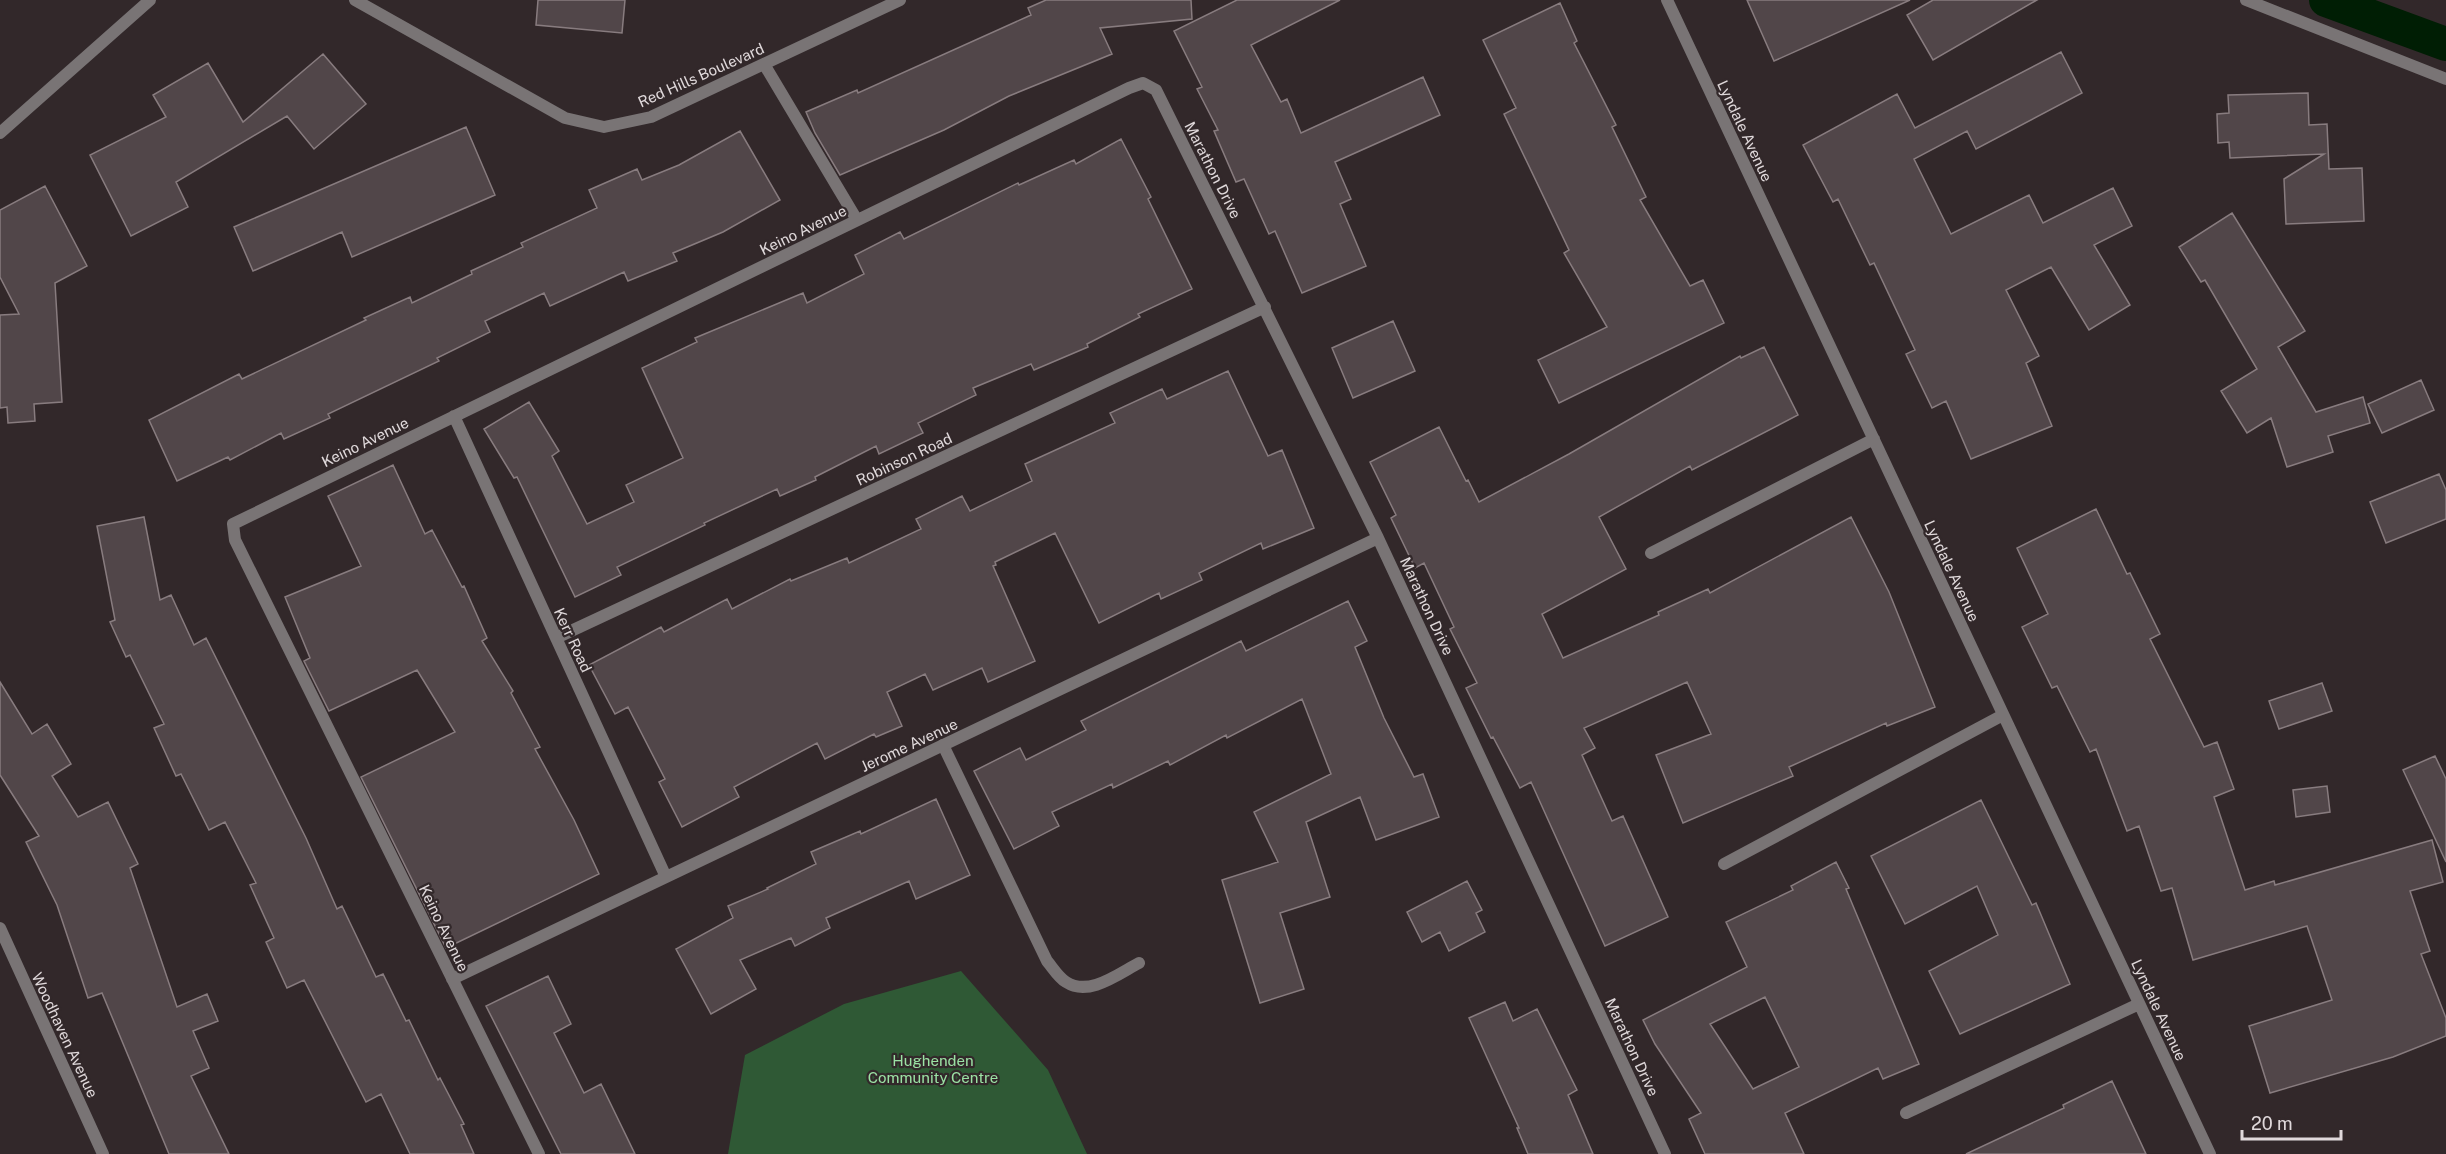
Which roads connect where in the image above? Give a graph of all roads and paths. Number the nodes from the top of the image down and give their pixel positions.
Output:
1 (150, 0) edge
2 (355, 0) edge
3 (900, 0) edge
4 (1667, 0) edge
5 (2246, 0) edge
6 (765, 64) junction
7 (2446, 79) edge
8 (1143, 83) joint
9 (0, 134) edge
10 (857, 220) junction
11 (1264, 307) junction
12 (454, 416) junction
13 (1874, 439) junction
14 (1378, 538) junction
15 (1651, 553) dead end
16 (556, 638) junction
17 (2003, 715) junction
18 (943, 746) junction
19 (1724, 864) dead end
20 (666, 877) junction
21 (0, 928) edge
22 (1139, 963) dead end
23 (452, 979) junction
24 (2139, 1004) junction
25 (1906, 1113) dead end
26 (104, 1154) edge
27 (539, 1154) edge
28 (1665, 1154) edge
29 (2210, 1154) edge

1 - 9 street
2 - 6 street, Red Hills Boulevard
3 - 6 street, Red Hills Boulevard
4 - 13 street, Lyndale Avenue
5 - 7 street
6 - 10 street
8 - 10 street, Keino Avenue
8 - 11 street, Marathon Drive
10 - 12 street, Keino Avenue
11 - 14 street, Marathon Drive
11 - 16 street, Robinson Road
12 - 16 street, Kerr Road
12 - 23 street, Keino Avenue
13 - 15 street
13 - 17 street, Lyndale Avenue
14 - 18 street, Jerome Avenue
14 - 28 street, Marathon Drive
16 - 20 street, Kerr Road
17 - 19 street
17 - 24 street, Lyndale Avenue
18 - 20 street, Jerome Avenue
18 - 22 street
20 - 23 street, Jerome Avenue
21 - 26 street, Woodhaven Avenue
23 - 27 street, Keino Avenue
24 - 25 street
24 - 29 street, Lyndale Avenue

